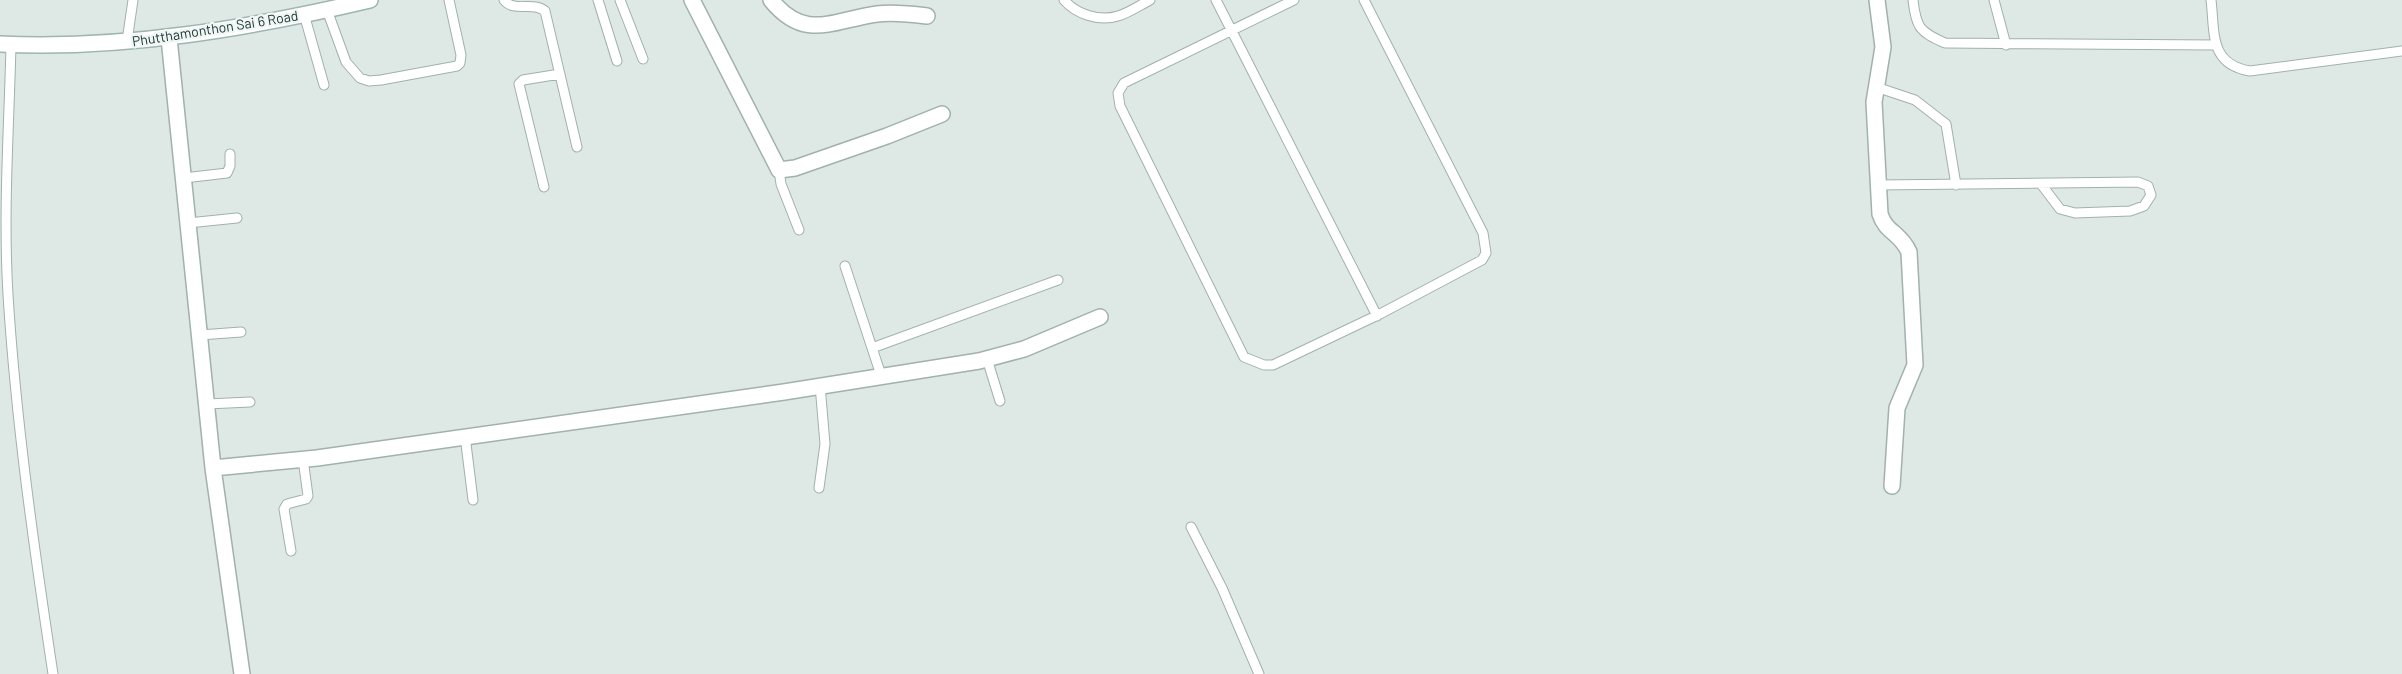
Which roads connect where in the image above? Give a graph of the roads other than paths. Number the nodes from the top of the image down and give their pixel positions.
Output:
1 (133, 0) edge
2 (370, 0) edge
3 (449, 0) edge
4 (504, 0) edge
5 (598, 0) edge
6 (620, 0) edge
7 (692, 0) edge
8 (771, 0) edge
9 (1064, 0) edge
10 (1150, 0) edge
11 (1216, 0) edge
12 (1294, 0) edge
13 (1364, 0) edge
14 (1877, 0) edge
15 (1913, 0) edge
16 (1994, 0) edge
17 (2211, 0) edge
18 (327, 10) junction
19 (304, 14) junction
20 (928, 16) dead end
21 (1232, 31) junction
22 (169, 38) junction
23 (127, 41) junction
24 (2006, 44) junction
25 (2216, 44) junction
26 (6, 45) edge
27 (2402, 51) edge
28 (643, 59) dead end
29 (617, 61) dead end
30 (560, 74) junction
31 (324, 85) dead end
32 (1876, 87) junction
33 (942, 114) dead end
34 (577, 147) dead end
35 (230, 154) dead end
36 (779, 170) junction
37 (184, 178) junction
38 (2041, 184) junction
39 (1878, 185) junction
40 (1956, 185) junction
41 (544, 187) dead end
42 (237, 218) dead end
43 (188, 223) junction
44 (799, 230) dead end
45 (845, 266) dead end
46 (1058, 280) dead end
47 (1377, 316) junction
48 (1100, 317) dead end
49 (241, 332) dead end
50 (200, 335) junction
51 (872, 348) junction
52 (987, 359) junction
53 (881, 375) junction
54 (820, 386) junction
55 (1000, 401) dead end
56 (250, 402) dead end
57 (206, 404) junction
58 (465, 436) junction
59 (303, 459) junction
60 (213, 468) junction
61 (1892, 486) dead end
62 (819, 488) dead end
63 (473, 500) dead end
64 (1191, 527) dead end
65 (290, 551) dead end
66 (53, 674) edge
67 (242, 674) edge
68 (1259, 674) edge

1 - 23 lane
2 - 18 street, Phutthamonthon Sai 6 Road
3 - 18 lane
4 - 30 lane
5 - 29 lane
6 - 28 lane
7 - 36 street
8 - 20 street
9 - 10 lane
11 - 21 lane
12 - 21 lane
13 - 47 lane
14 - 32 street
15 - 24 lane
16 - 24 lane
17 - 25 lane
18 - 19 street, Phutthamonthon Sai 6 Road
19 - 22 street, Phutthamonthon Sai 6 Road
19 - 31 lane
21 - 47 lane
21 - 47 lane
22 - 23 street, Phutthamonthon Sai 6 Road
22 - 37 street
23 - 26 street, Phutthamonthon Sai 6 Road
24 - 25 lane
25 - 27 lane
26 - 66 lane
30 - 34 lane
30 - 41 lane
32 - 39 street
32 - 40 lane
33 - 36 street
35 - 37 lane
36 - 44 lane
37 - 43 street
38 - 38 lane
38 - 40 lane
39 - 40 lane
39 - 61 street
42 - 43 lane
43 - 50 street
45 - 51 lane
46 - 51 lane
48 - 52 street
49 - 50 lane
50 - 57 street
51 - 53 lane
52 - 53 street
52 - 55 lane
53 - 54 street
54 - 58 street
54 - 62 lane
56 - 57 lane
57 - 60 street
58 - 59 street
58 - 63 lane
59 - 60 street
59 - 65 lane
60 - 67 street
64 - 68 lane

